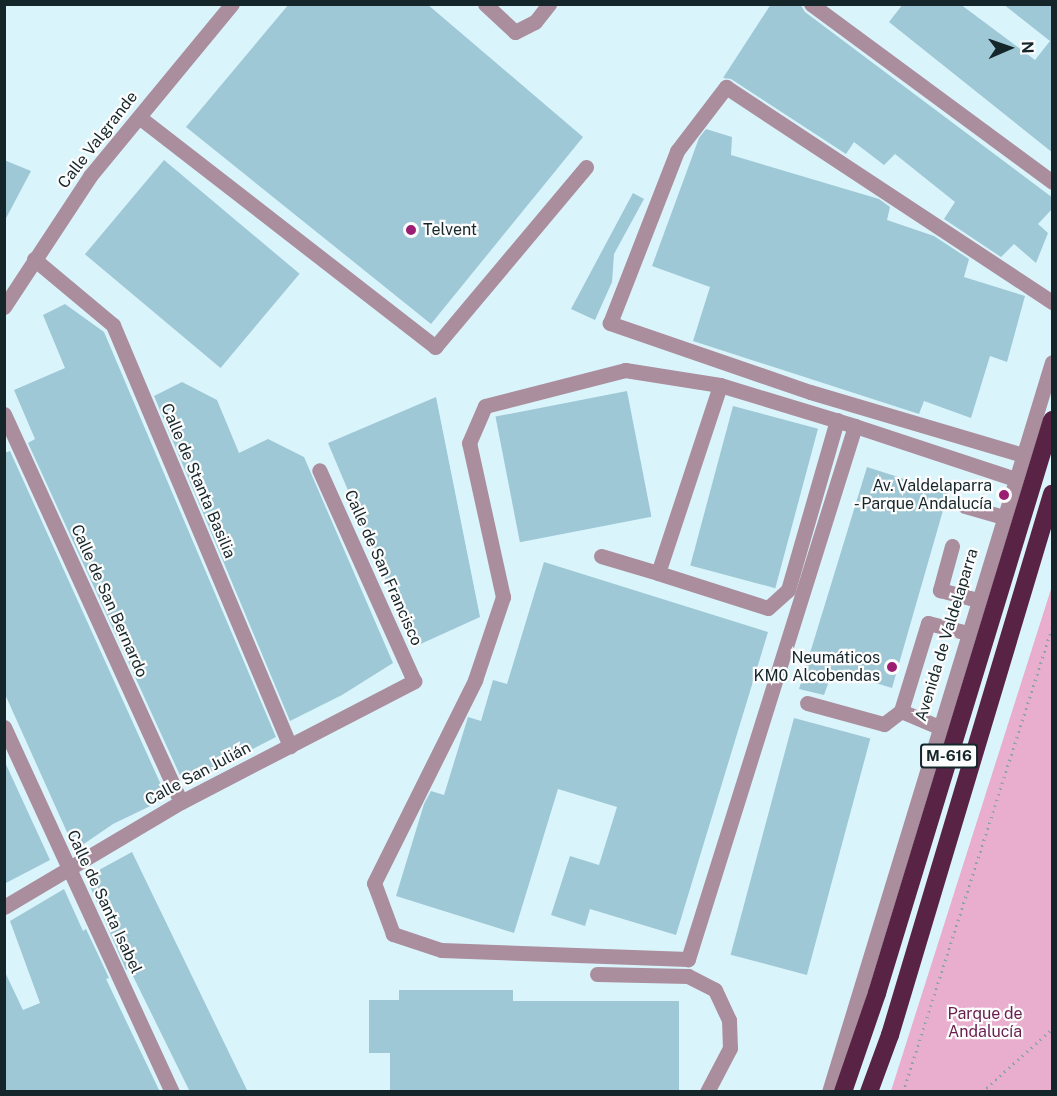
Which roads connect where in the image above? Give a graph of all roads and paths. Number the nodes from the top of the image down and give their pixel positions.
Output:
1 (232, 4) edge
2 (485, 4) edge
3 (549, 4) edge
4 (811, 4) edge
5 (139, 117) junction
6 (586, 167) dead end
7 (1053, 182) edge
8 (34, 259) junction
9 (1053, 302) edge
10 (4, 307) edge
11 (1053, 362) edge
12 (720, 385) junction
13 (4, 414) edge
14 (837, 420) junction
15 (1053, 420) edge
16 (855, 426) junction
17 (1023, 455) junction
18 (319, 470) dead end
19 (1015, 479) junction
20 (1053, 494) edge
21 (965, 506) dead end
22 (1003, 518) junction
23 (952, 546) dead end
24 (601, 556) dead end
25 (658, 573) junction
26 (978, 600) junction
27 (1053, 628) edge
28 (968, 633) junction
29 (414, 681) joint
30 (807, 703) dead end
31 (901, 711) junction
32 (4, 727) edge
33 (939, 727) junction
34 (290, 746) junction
35 (181, 802) junction
36 (68, 868) junction
37 (4, 907) edge
38 (597, 974) dead end
39 (1053, 1029) edge
40 (172, 1092) edge
41 (707, 1092) edge
42 (830, 1092) edge
43 (843, 1092) edge
44 (869, 1092) edge
45 (903, 1092) edge
46 (982, 1092) edge

1 - 5 street, Calle Valgrande
2 - 3 street
4 - 7 street
5 - 6 street
5 - 8 street, Calle Valgrande
8 - 10 street, Calle Valgrande
8 - 34 street, Calle de Stanta Basilia
9 - 17 street
11 - 17 street, Avenida de Valdelaparra
12 - 14 street
12 - 16 street
12 - 25 street
13 - 35 street, Calle de San Bernardo
14 - 16 street
14 - 25 street
15 - 43 highway, M-616
16 - 19 street
17 - 19 street, Avenida de Valdelaparra
18 - 29 street, Calle de San Francisco
19 - 22 street, Avenida de Valdelaparra
20 - 44 highway, M-616
21 - 22 street
22 - 26 street, Avenida de Valdelaparra
23 - 26 street
24 - 25 street
26 - 28 street, Avenida de Valdelaparra
27 - 45 path
28 - 31 street
28 - 33 street, Avenida de Valdelaparra
29 - 34 street, Calle San Julián
30 - 31 street
31 - 33 street
32 - 36 street, Calle de Santa Isabel
33 - 42 street, Avenida de Valdelaparra
34 - 35 street, Calle San Julián
35 - 36 street, Calle San Julián
36 - 37 street, Calle San Julián
36 - 40 street, Calle de Santa Isabel
38 - 41 street
39 - 46 path

